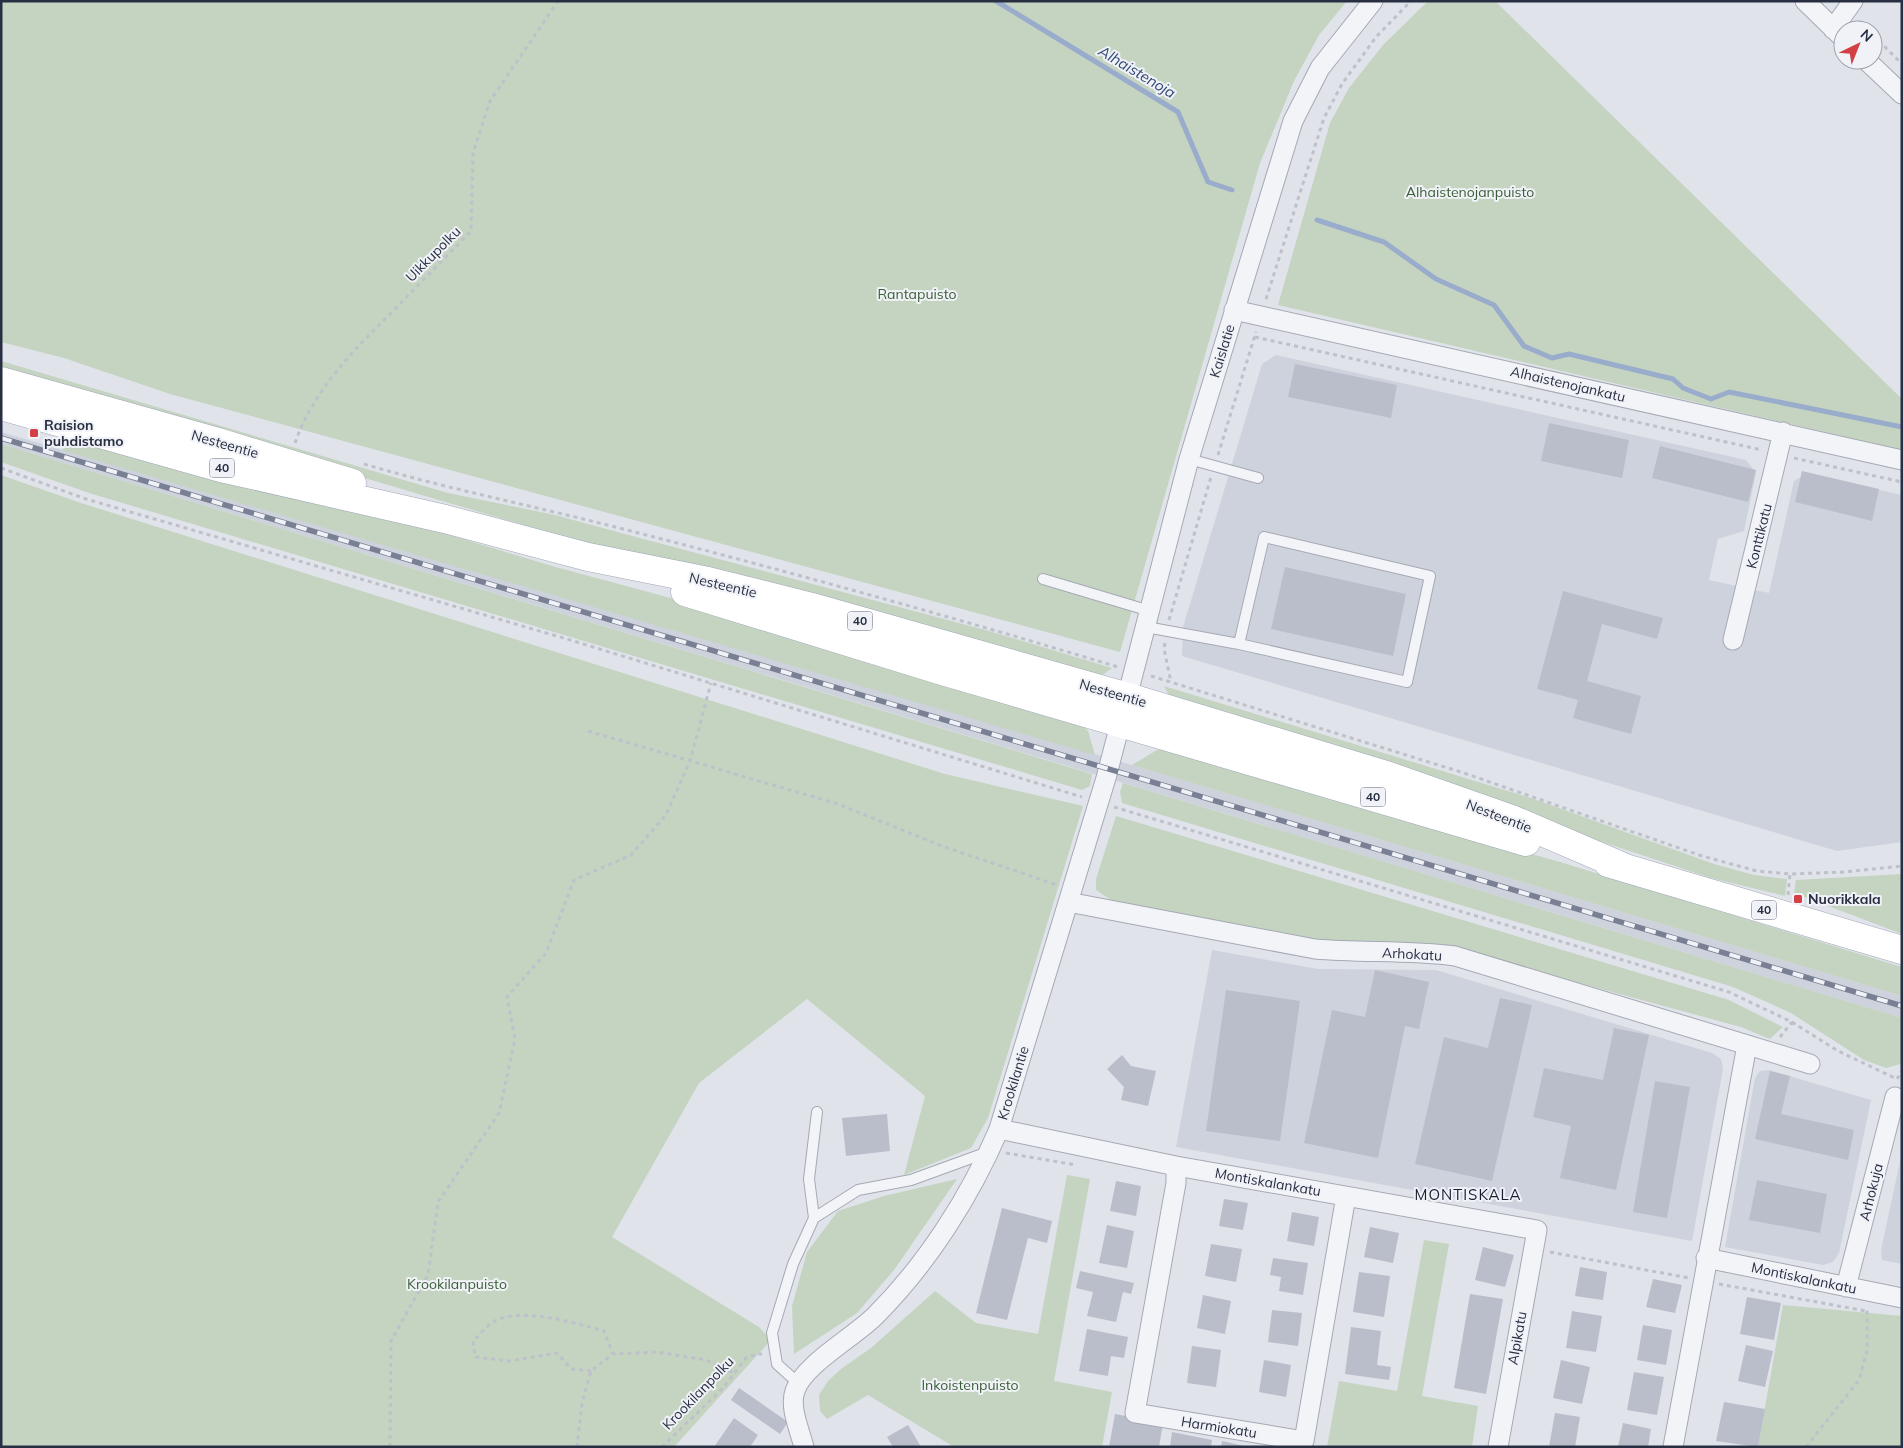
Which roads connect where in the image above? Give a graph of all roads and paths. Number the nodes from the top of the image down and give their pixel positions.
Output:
1 (558, 1) edge
2 (1373, 1) edge
3 (1805, 1) edge
4 (1853, 1) edge
5 (1844, 20) edge
6 (1833, 28) edge
7 (1883, 45) edge
8 (1902, 64) edge
9 (1877, 70) edge
10 (1902, 94) edge
11 (1234, 310) junction
12 (1254, 338) dead end
13 (1, 380) edge
14 (1, 406) edge
15 (1783, 432) junction
16 (304, 447) dead end
17 (1779, 454) junction
18 (1189, 459) junction
19 (1902, 460) edge
20 (360, 463) dead end
21 (1, 468) edge
22 (1258, 478) dead end
23 (1902, 482) edge
24 (445, 519) junction
25 (1042, 579) dead end
26 (1148, 619) junction
27 (1733, 640) dead end
28 (1239, 644) junction
29 (711, 683) junction
30 (1128, 697) junction
31 (588, 730) dead end
32 (690, 761) junction
33 (1099, 802) junction
34 (1902, 866) edge
35 (1790, 874) junction
36 (1070, 896) junction
37 (1788, 896) dead end
38 (1902, 950) edge
39 (1747, 1045) junction
40 (1810, 1064) dead end
41 (1902, 1071) edge
42 (1895, 1097) dead end
43 (817, 1112) dead end
44 (999, 1130) junction
45 (989, 1151) junction
46 (1176, 1166) junction
47 (1346, 1196) junction
48 (814, 1218) junction
49 (1537, 1230) joint
50 (1706, 1258) junction
51 (1846, 1287) junction
52 (1874, 1292) junction
53 (1902, 1298) edge
54 (613, 1354) junction
55 (777, 1364) junction
56 (591, 1371) junction
57 (734, 1374) junction
58 (798, 1383) junction
59 (390, 1447) edge
60 (577, 1447) edge
61 (662, 1447) edge
62 (804, 1447) edge
63 (1498, 1447) edge
64 (1673, 1447) edge
65 (1806, 1447) edge

1 - 16 path, Uikkupolku
2 - 11 street, Kaislatie
3 - 6 street
4 - 5 street
7 - 8 path
9 - 10 street
11 - 15 street, Alhaistenojankatu
11 - 18 street, Kaislatie
12 - 17 path
13 - 24 main road, Nesteentie / 40
14 - 24 main road, Nesteentie / 40
15 - 17 street, Konttikatu
15 - 19 street, Alhaistenojankatu
17 - 23 path
17 - 27 street, Konttikatu
18 - 22 lane
18 - 26 street, Kaislatie
20 - 30 path
21 - 29 path
24 - 30 main road, Nesteentie / 40
25 - 26 lane
26 - 28 lane
26 - 30 street, Kaislatie
28 - 28 lane
29 - 32 path
29 - 33 path
30 - 33 street, Krookilantie
30 - 35 path
30 - 38 main road, Nesteentie / 40
31 - 32 path
32 - 36 path
32 - 59 path
33 - 36 street, Krookilantie
33 - 41 path
34 - 35 path
35 - 37 path
36 - 39 street, Arhokatu
36 - 44 street, Krookilantie
39 - 40 street, Arhokatu
39 - 50 street
42 - 51 street, Arhokuja
43 - 48 lane
44 - 45 street, Krookilantie
44 - 46 street, Montiskalankatu
45 - 48 lane
45 - 58 street, Krookilantie
46 - 47 street, Montiskalankatu
46 - 47 street, Harmiokatu
47 - 49 street, Montiskalankatu
48 - 55 lane
49 - 63 street, Alpikatu
50 - 51 street, Montiskalankatu
50 - 64 street
51 - 52 street, Montiskalankatu
52 - 53 street, Montiskalankatu
52 - 65 path
54 - 56 path
54 - 56 path
54 - 57 path
55 - 57 path, Krookilanpolku
55 - 58 lane
56 - 60 path
57 - 61 path, Krookilanpolku
58 - 62 street

